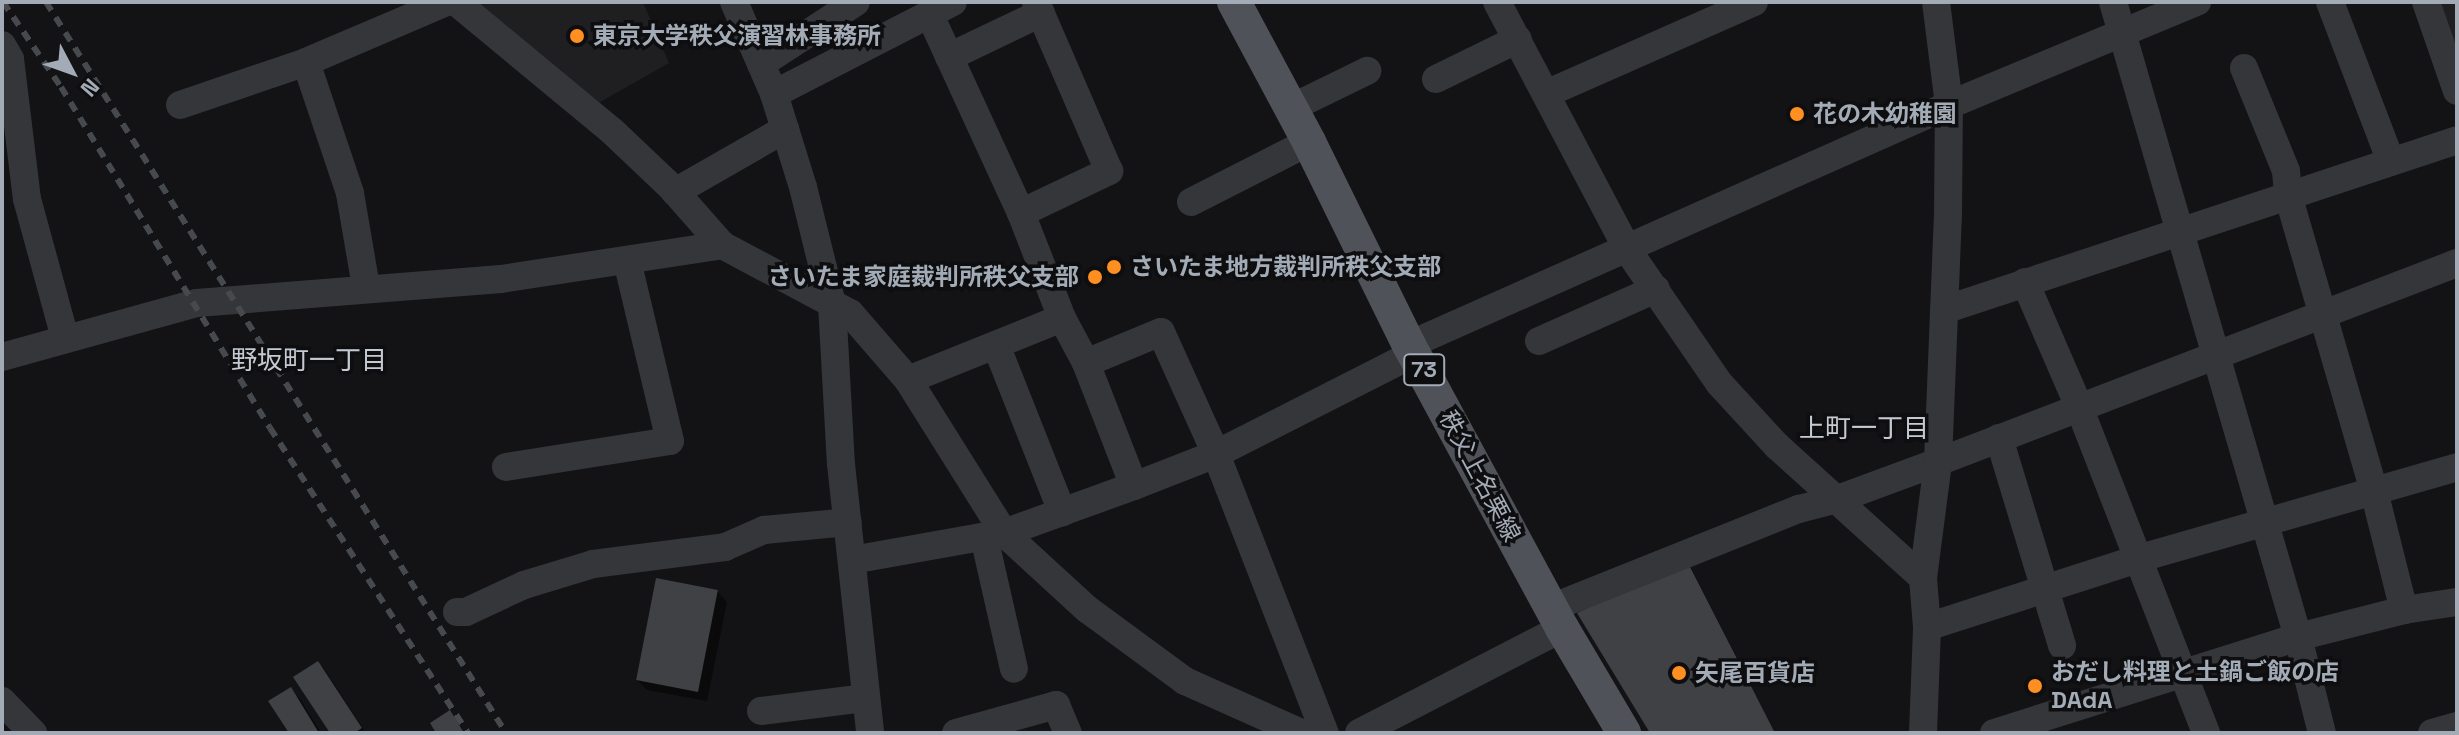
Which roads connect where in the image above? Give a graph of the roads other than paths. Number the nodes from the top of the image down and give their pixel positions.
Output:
1 (447, 2) edge
2 (456, 2) edge
3 (734, 2) edge
4 (856, 2) edge
5 (1234, 2) edge
6 (1497, 2) edge
7 (1754, 2) edge
8 (1936, 2) edge
9 (2113, 2) edge
10 (2197, 2) edge
11 (2330, 2) edge
12 (2426, 2) edge
13 (941, 8) edge
14 (1038, 8) edge
15 (2124, 33) junction
16 (1518, 39) junction
17 (3, 47) edge
18 (949, 57) junction
19 (306, 62) junction
20 (761, 64) junction
21 (2244, 68) dead end
22 (1367, 71) dead end
23 (1436, 79) dead end
24 (2457, 91) edge
25 (1548, 93) junction
26 (774, 94) junction
27 (180, 105) dead end
28 (1949, 105) junction
29 (1291, 108) junction
30 (785, 129) junction
31 (2457, 140) edge
32 (1309, 142) junction
33 (2391, 162) junction
34 (675, 192) junction
35 (2288, 195) junction
36 (1191, 202) dead end
37 (1021, 213) junction
38 (2181, 229) junction
39 (722, 245) junction
40 (1627, 249) junction
41 (627, 261) junction
42 (2457, 263) edge
43 (2025, 282) junction
44 (366, 287) junction
45 (1656, 289) junction
46 (832, 304) junction
47 (1944, 310) junction
48 (2324, 313) junction
49 (1062, 318) junction
50 (65, 338) junction
51 (1539, 341) dead end
52 (996, 345) junction
53 (1412, 349) junction
54 (2215, 355) junction
55 (2, 357) edge
56 (1086, 363) junction
57 (908, 380) junction
58 (2079, 407) junction
59 (1999, 438) junction
60 (1216, 454) junction
61 (1938, 462) junction
62 (506, 467) dead end
63 (2457, 467) edge
64 (1134, 486) junction
65 (2374, 491) junction
66 (1838, 499) junction
67 (1062, 512) junction
68 (848, 522) junction
69 (2265, 522) junction
70 (994, 535) junction
71 (2137, 559) junction
72 (852, 560) junction
73 (1923, 578) junction
74 (2045, 589) junction
75 (2457, 602) edge
76 (2404, 610) junction
77 (457, 612) dead end
78 (1556, 618) junction
79 (1927, 627) junction
80 (2298, 637) junction
81 (2062, 646) dead end
82 (1014, 669) dead end
83 (2183, 675) junction
84 (866, 698) junction
85 (2, 701) edge
86 (761, 711) dead end
87 (2457, 726) edge
88 (33, 733) edge
89 (870, 733) edge
90 (956, 733) edge
91 (1068, 733) edge
92 (1301, 733) edge
93 (1325, 733) edge
94 (1359, 733) edge
95 (1624, 733) edge
96 (1923, 733) edge
97 (1994, 733) edge
98 (2206, 733) edge
99 (2322, 733) edge
100 (2432, 733) edge

1 - 19 street
2 - 34 street
3 - 20 street
4 - 20 street
5 - 29 main road, 秩父上名栗線 / 73
6 - 16 street
7 - 25 street
8 - 28 street
9 - 15 street
10 - 15 street
11 - 33 street
12 - 24 street
13 - 18 street
13 - 26 street
14 - 18 street
14 - 37 street
15 - 28 street
15 - 38 street
16 - 23 street
16 - 25 street
17 - 50 street
18 - 37 street
19 - 27 street
19 - 44 street
20 - 26 street
21 - 35 street
22 - 29 street
25 - 40 street
26 - 30 street
28 - 40 street
28 - 47 street
29 - 32 main road, 秩父上名栗線 / 73
30 - 34 street
30 - 46 street
31 - 33 street
32 - 36 street
32 - 53 main road, 秩父上名栗線 / 73
33 - 35 street
34 - 39 street
35 - 38 street
35 - 48 street
37 - 49 street
38 - 43 street
38 - 54 street
39 - 41 street
39 - 46 street
40 - 45 street
40 - 53 street
41 - 44 street
41 - 62 street
42 - 48 street
43 - 47 street
43 - 58 street
44 - 50 street
45 - 51 street
45 - 66 street
46 - 57 street
46 - 68 street
47 - 61 street
48 - 54 street
48 - 65 street
49 - 52 street
49 - 56 street
50 - 55 street
52 - 57 street
52 - 67 street
53 - 60 street
53 - 78 main road, 秩父上名栗線 / 73
54 - 58 street
54 - 69 street
56 - 60 street
56 - 64 street
57 - 70 street
58 - 59 street
58 - 71 street
59 - 61 street
59 - 74 street
60 - 64 street
60 - 93 street
61 - 66 street
61 - 73 street
63 - 65 street
64 - 67 street
65 - 69 street
65 - 76 street
66 - 73 street
66 - 78 street
67 - 70 street
68 - 72 street
68 - 77 street
69 - 71 street
69 - 80 street
70 - 72 street
70 - 82 street
70 - 92 street
71 - 74 street
71 - 83 street
72 - 84 street
73 - 79 street
74 - 79 street
74 - 81 street
75 - 76 street
76 - 80 street
78 - 94 street
78 - 95 main road, 秩父上名栗線 / 73
79 - 96 street
80 - 83 street
80 - 99 street
83 - 97 street
83 - 98 street
84 - 86 street
84 - 89 street
85 - 88 street
87 - 100 street
90 - 91 street

